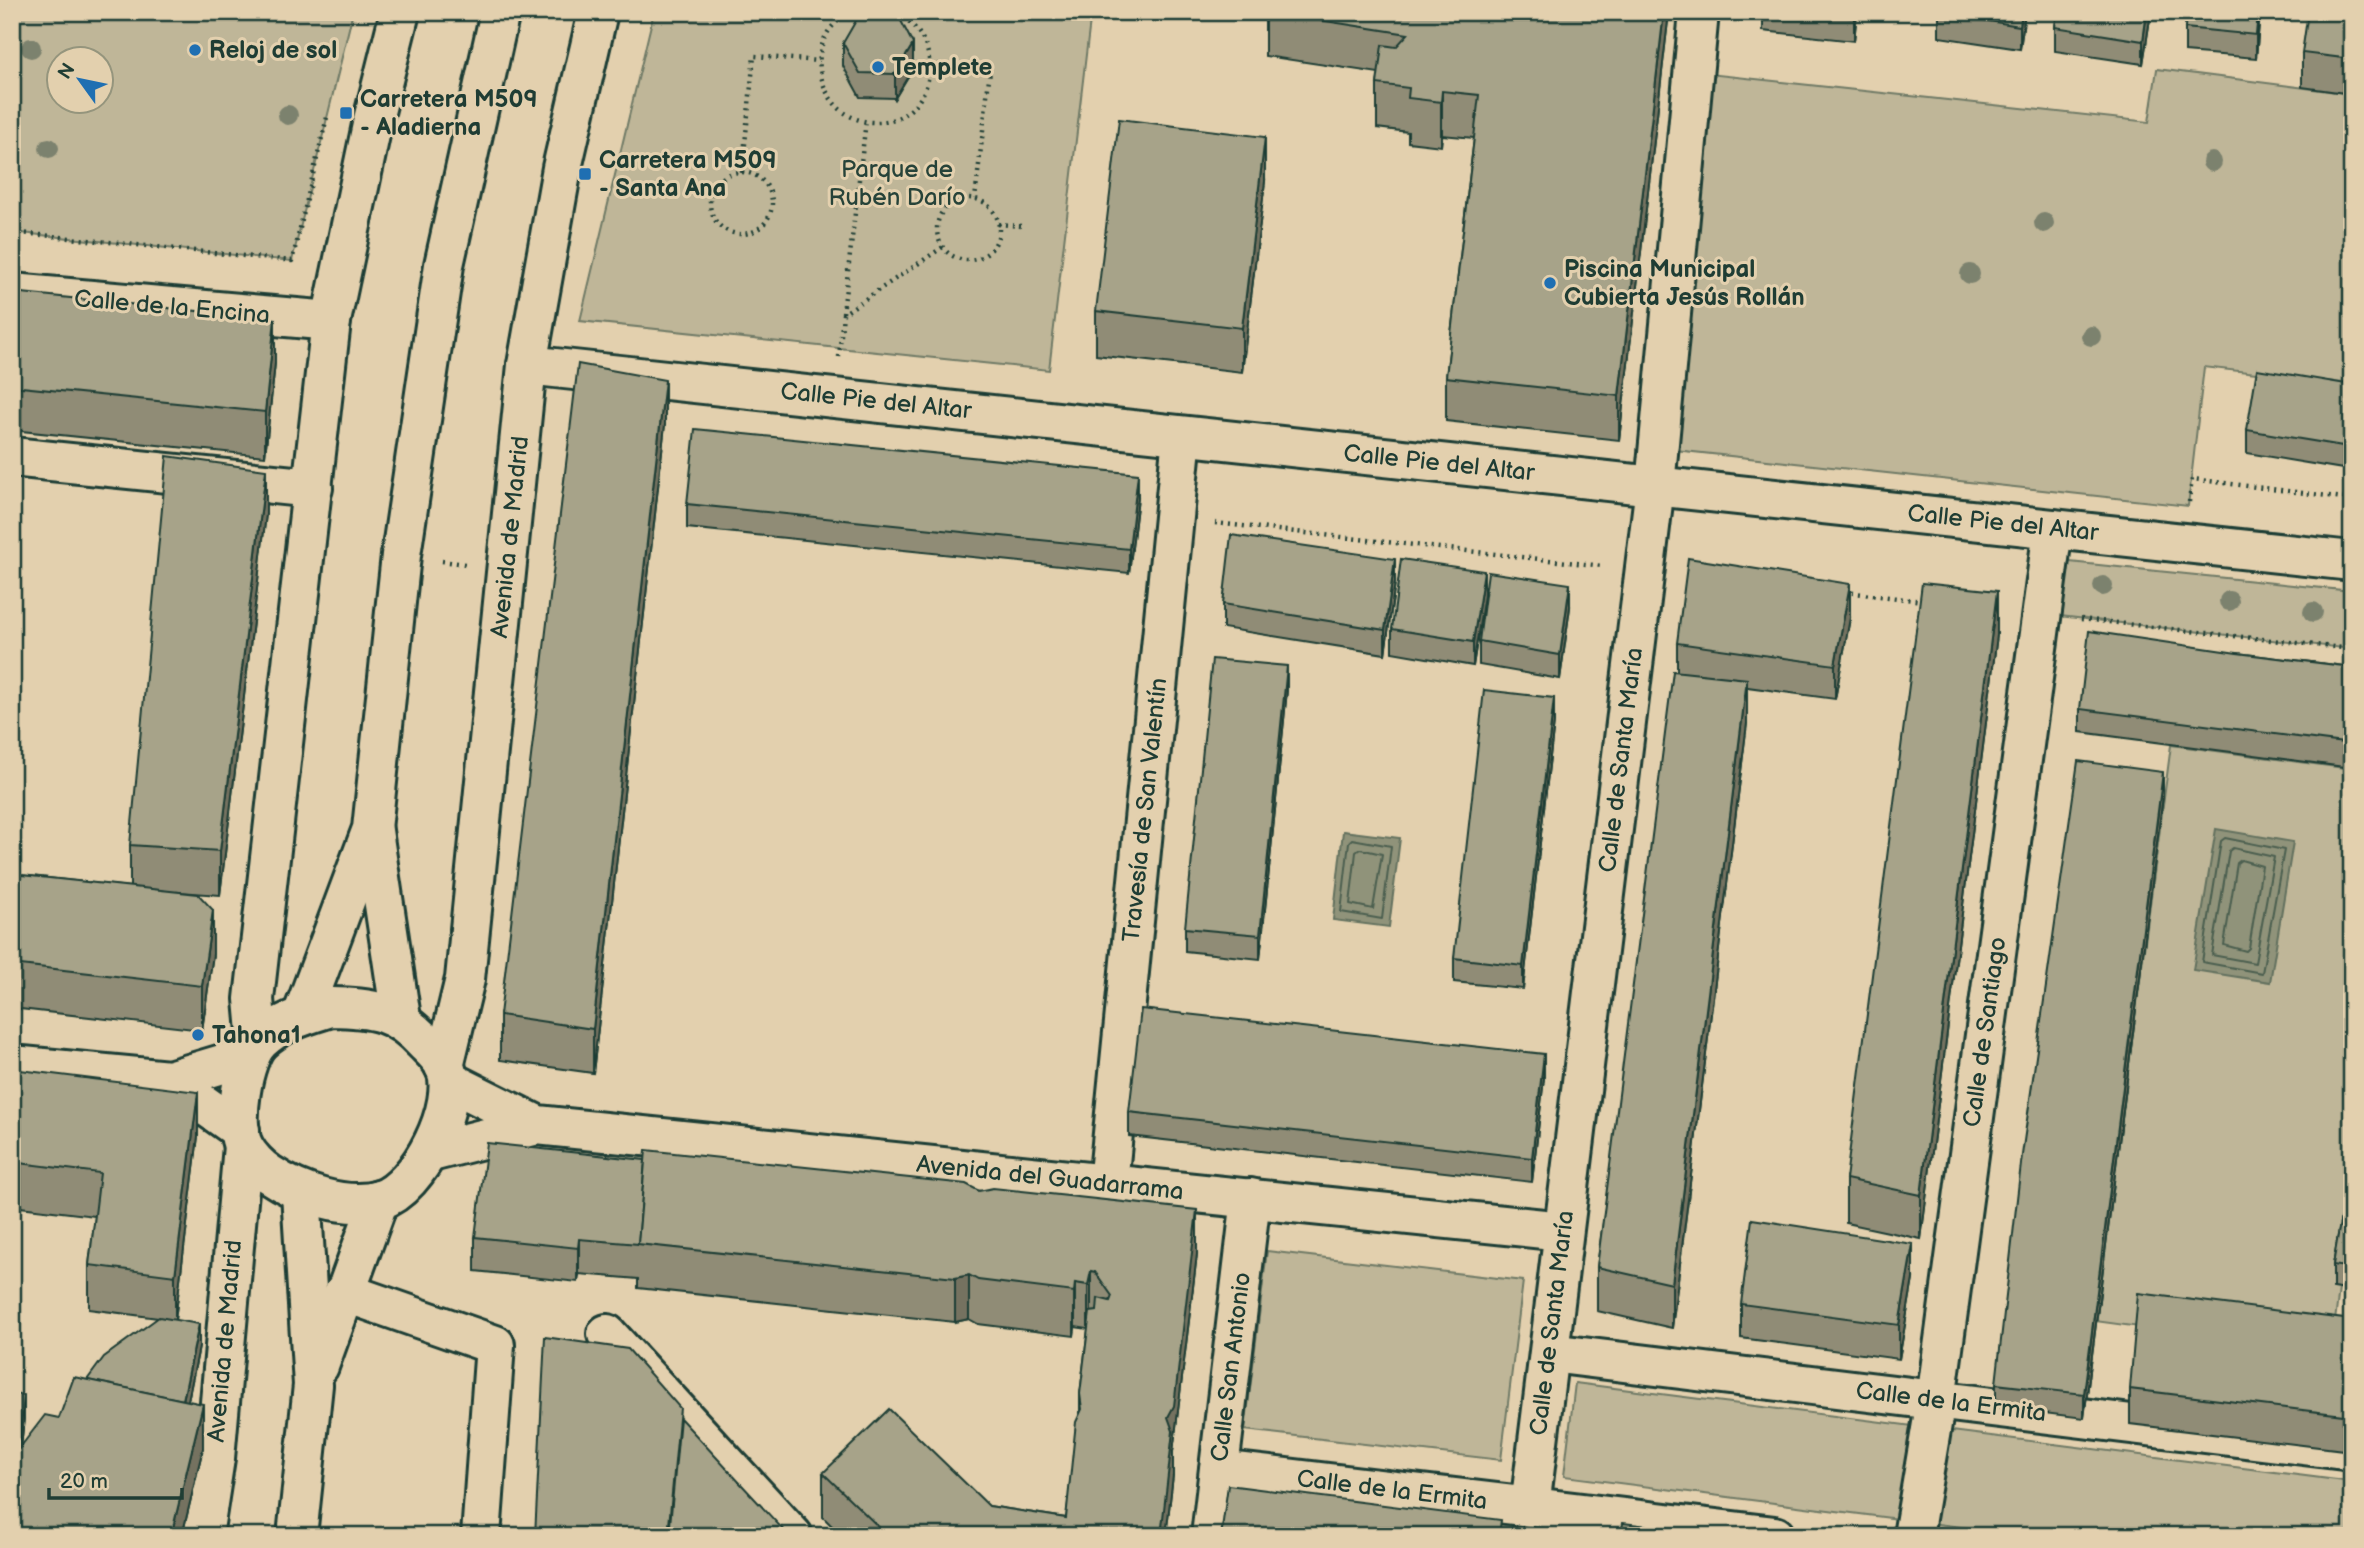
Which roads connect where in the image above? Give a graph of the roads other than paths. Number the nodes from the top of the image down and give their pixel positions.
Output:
1 (400, 12) edge
2 (500, 12) edge
3 (598, 12) edge
4 (1699, 12) edge
5 (12, 293) edge
6 (331, 321) junction
7 (527, 365) junction
8 (1182, 436) junction
9 (12, 457) edge
10 (1654, 486) junction
11 (313, 488) junction
12 (2053, 528) junction
13 (2352, 561) edge
14 (372, 829) junction
15 (302, 1016) junction
16 (401, 1018) junction
17 (254, 1050) junction
18 (12, 1065) edge
19 (447, 1074) junction
20 (169, 1080) junction
21 (537, 1125) junction
22 (242, 1138) junction
23 (431, 1152) junction
24 (1108, 1184) junction
25 (301, 1193) junction
26 (1251, 1199) junction
27 (379, 1200) junction
28 (1563, 1231) junction
29 (344, 1292) junction
30 (607, 1334) dead end
31 (1550, 1353) junction
32 (313, 1385) junction
33 (1936, 1400) junction
34 (2352, 1451) edge
35 (1219, 1470) junction
36 (1530, 1507) junction
37 (1593, 1525) edge
38 (203, 1536) edge
39 (297, 1536) edge
40 (481, 1536) edge
41 (793, 1536) edge
42 (1211, 1536) edge
43 (1775, 1536) edge
44 (1913, 1536) edge

1 - 6 street
2 - 14 street
3 - 7 street, Avenida de Madrid
4 - 10 street, Calle de Santa María
5 - 6 street, Calle de la Encina
6 - 11 street
7 - 8 street, Calle Pie del Altar
7 - 19 street, Avenida de Madrid
8 - 10 street, Calle Pie del Altar
8 - 24 street, Travesía de San Valentín
9 - 11 street
10 - 12 street, Calle Pie del Altar
10 - 28 street, Calle de Santa María
11 - 17 street
12 - 13 street, Calle Pie del Altar
12 - 33 street, Calle de Santiago
14 - 15 street
14 - 16 street
15 - 16 street
15 - 17 street
16 - 19 street
17 - 20 street
17 - 22 street
18 - 20 street
19 - 21 street, Avenida del Guadarrama
19 - 23 street
20 - 22 street
21 - 23 street, Avenida del Guadarrama
21 - 24 street, Avenida del Guadarrama
22 - 25 street
22 - 38 street, Avenida de Madrid
23 - 27 street
24 - 26 street, Avenida del Guadarrama
25 - 27 street
25 - 32 street
26 - 28 street, Avenida del Guadarrama
26 - 35 street, Calle San Antonio
27 - 29 street
28 - 31 street, Calle de Santa María
29 - 32 street
29 - 40 street
30 - 41 street
31 - 33 street, Calle de la Ermita
31 - 36 street, Calle de Santa María
32 - 39 street
33 - 34 street, Calle de la Ermita
33 - 44 street, Calle de Santiago
35 - 36 street, Calle de la Ermita
35 - 42 street, Calle San Antonio
36 - 37 street, Calle de la Ermita
37 - 43 street, Calle de la Ermita

